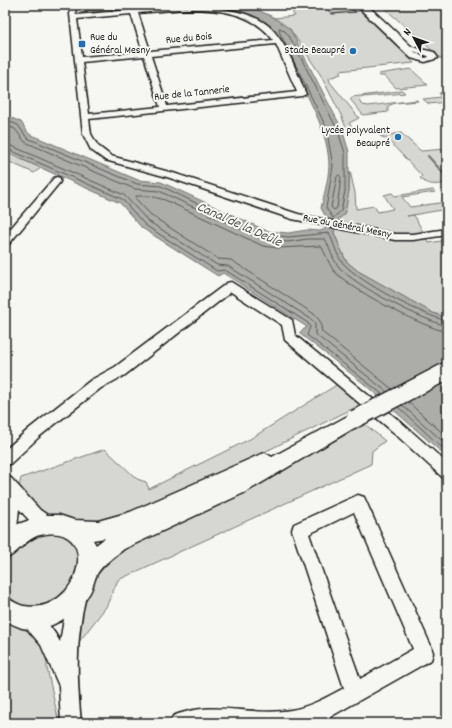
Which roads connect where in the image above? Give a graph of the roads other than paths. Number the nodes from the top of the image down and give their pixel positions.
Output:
1 (72, 5) edge
2 (359, 5) edge
3 (363, 5) edge
4 (134, 12) junction
5 (73, 17) junction
6 (277, 42) junction
7 (147, 54) junction
8 (78, 60) junction
9 (164, 108) junction
10 (85, 117) junction
11 (57, 180) dead end
12 (447, 232) edge
13 (5, 242) edge
14 (447, 371) edge
15 (355, 419) junction
16 (5, 459) edge
17 (447, 472) edge
18 (5, 483) edge
19 (47, 524) junction
20 (73, 530) junction
21 (6, 548) edge
22 (89, 568) junction
23 (78, 594) junction
24 (5, 608) edge
25 (29, 618) junction
26 (68, 690) junction
27 (355, 692) junction
28 (71, 723) edge
29 (180, 723) edge

1 - 5 street, Rue du Général Mesny
2 - 3 street
4 - 5 street
4 - 6 street
4 - 7 street
5 - 8 street, Rue du Général Mesny
6 - 7 street, Rue du Bois
6 - 9 street, Rue de la Tannerie
7 - 8 street, Rue du Bois
7 - 9 street
8 - 10 street, Rue du Général Mesny
9 - 10 street, Rue de la Tannerie
10 - 12 street, Rue du Général Mesny
11 - 13 street
14 - 15 main road, bridge
15 - 20 main road
15 - 22 main road
16 - 17 street
18 - 19 street
18 - 21 street
19 - 20 main road
19 - 21 main road
20 - 22 main road
22 - 23 main road
23 - 25 main road
23 - 26 street
24 - 25 main road
25 - 26 street
26 - 28 street
27 - 27 street
27 - 29 street

